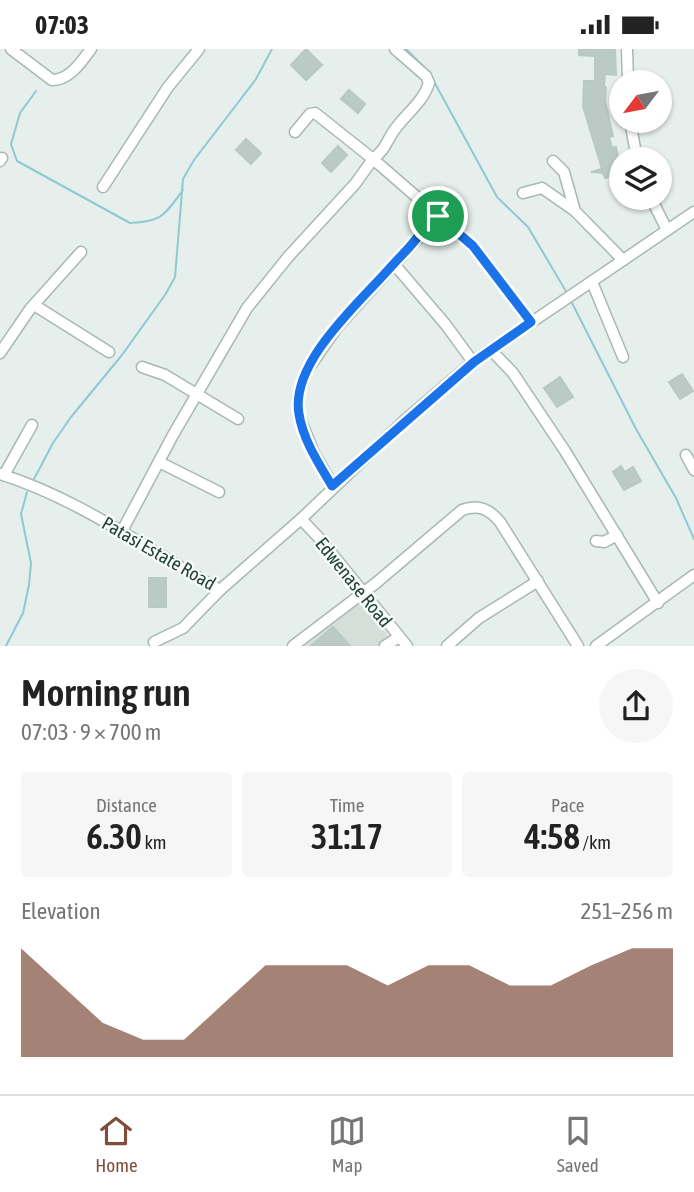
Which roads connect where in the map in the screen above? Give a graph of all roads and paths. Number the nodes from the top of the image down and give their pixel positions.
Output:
1 (11, 49) edge
2 (91, 49) edge
3 (199, 49) edge
4 (395, 49) edge
5 (627, 49) edge
6 (628, 70) edge
7 (295, 132) dead end
8 (373, 159) junction
9 (553, 161) dead end
10 (103, 187) dead end
11 (523, 193) dead end
12 (429, 208) junction
13 (657, 210) edge
14 (575, 211) junction
15 (694, 212) edge
16 (448, 224) junction
17 (667, 230) junction
18 (422, 234) junction
19 (81, 252) dead end
20 (623, 260) junction
21 (394, 264) junction
22 (592, 282) junction
23 (34, 305) junction
24 (531, 322) junction
25 (491, 350) junction
26 (109, 352) dead end
27 (0, 353) edge
28 (623, 357) dead end
29 (474, 362) junction
30 (142, 367) dead end
31 (197, 393) junction
32 (238, 419) dead end
33 (32, 425) dead end
34 (686, 455) dead end
35 (159, 462) junction
36 (694, 470) edge
37 (2, 474) edge
38 (332, 486) junction
39 (219, 492) dead end
40 (301, 519) junction
41 (122, 531) junction
42 (617, 535) junction
43 (596, 541) dead end
44 (694, 575) edge
45 (538, 580) junction
46 (220, 590) junction
47 (363, 592) junction
48 (658, 603) junction
49 (399, 637) junction
50 (154, 642) dead end
51 (293, 646) edge
52 (385, 646) edge
53 (407, 646) edge
54 (447, 646) edge
55 (578, 646) edge
56 (596, 646) edge

1 - 2 street
3 - 10 street
4 - 8 street
5 - 6 street
7 - 8 street
8 - 12 street
8 - 31 street
9 - 14 street
11 - 14 street
12 - 16 street
12 - 18 street
13 - 17 street
14 - 20 street
15 - 17 street, Patasi Estate Road
16 - 18 street
16 - 24 street
17 - 20 street, Patasi Estate Road
18 - 21 street
19 - 23 street
20 - 22 street, Patasi Estate Road
21 - 29 street
21 - 38 street
22 - 24 street, Patasi Estate Road
22 - 28 street
23 - 26 street
23 - 27 street
24 - 25 street, Patasi Estate Road
25 - 29 street, Patasi Estate Road
25 - 42 street
29 - 38 street, Patasi Estate Road
30 - 31 street
31 - 32 street
31 - 35 street
33 - 37 street
34 - 36 street
35 - 39 street
35 - 41 street
37 - 41 street, Patasi Estate Road
38 - 40 street, Patasi Estate Road
40 - 46 street, Patasi Estate Road
40 - 47 street, Edwenase Road
41 - 46 street, Patasi Estate Road
42 - 43 street
42 - 48 street
44 - 48 street
45 - 47 street
45 - 54 street
45 - 55 street
46 - 50 street
47 - 49 street, Edwenase Road
47 - 51 street
48 - 56 street
49 - 52 street
49 - 53 street, Edwenase Road

